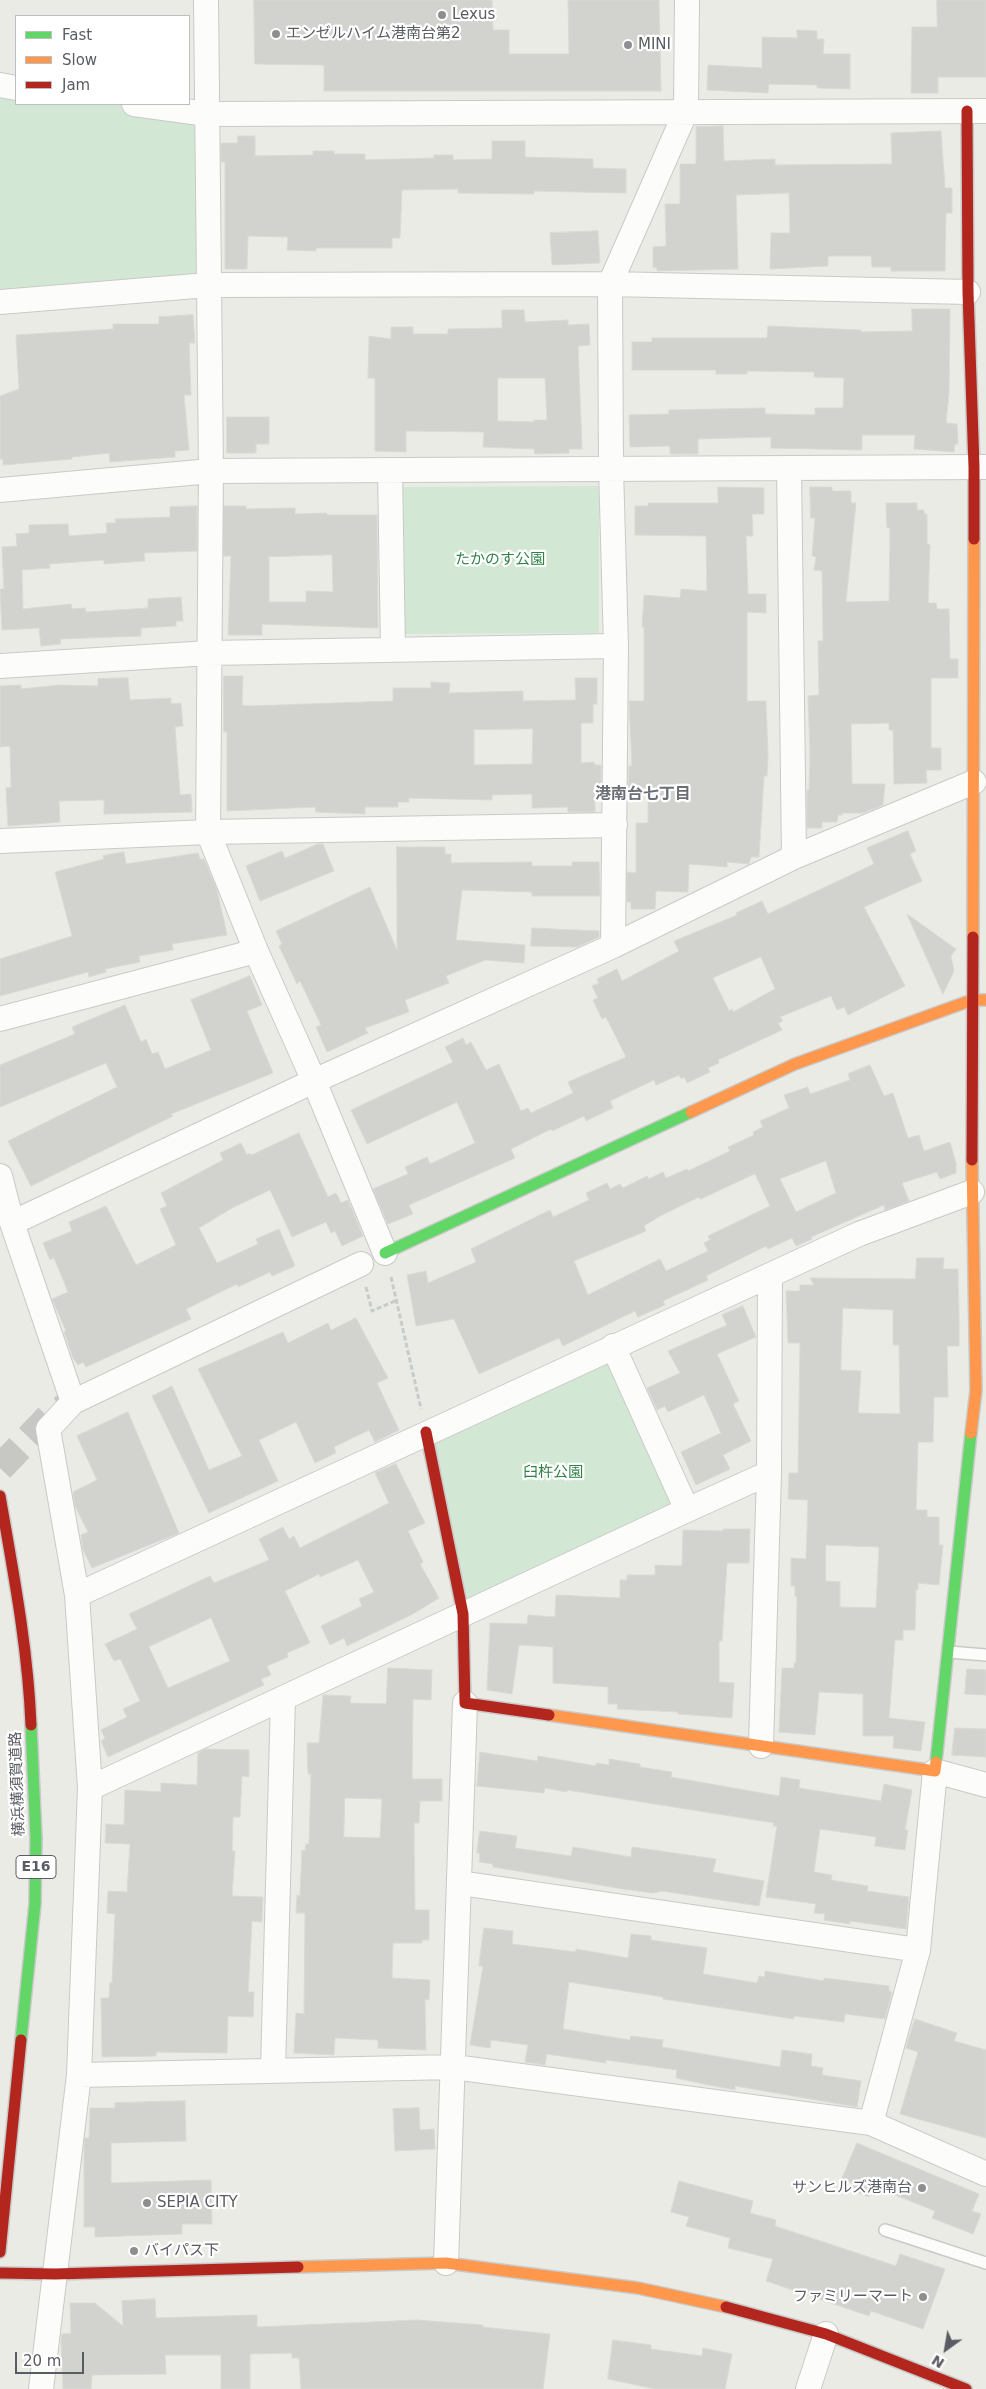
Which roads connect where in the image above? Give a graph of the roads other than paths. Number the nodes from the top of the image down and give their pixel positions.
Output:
1 (206, 0) edge
2 (686, 0) edge
3 (0, 85) edge
4 (15, 88) edge
5 (141, 105) edge
6 (686, 111) junction
7 (976, 111) edge
8 (207, 114) junction
9 (610, 284) junction
10 (208, 285) junction
11 (968, 292) junction
12 (0, 302) edge
13 (980, 467) edge
14 (611, 468) junction
15 (789, 468) junction
16 (390, 470) junction
17 (211, 471) junction
18 (0, 490) edge
19 (616, 646) junction
20 (393, 650) junction
21 (209, 653) junction
22 (0, 666) edge
23 (974, 782) junction
24 (615, 825) junction
25 (208, 832) junction
26 (0, 841) edge
27 (794, 857) junction
28 (613, 946) junction
29 (256, 951) junction
30 (972, 1000) junction
31 (986, 1000) edge
32 (0, 1019) edge
33 (314, 1081) junction
34 (0, 1176) edge
35 (972, 1192) junction
36 (12, 1223) junction
37 (385, 1253) joint
38 (361, 1264) road end
39 (770, 1275) junction
40 (613, 1346) junction
41 (981, 1390) edge
42 (73, 1402) junction
43 (426, 1432) junction
44 (769, 1473) junction
45 (0, 1496) edge
46 (687, 1510) junction
47 (77, 1595) junction
48 (463, 1614) junction
49 (949, 1652) junction
50 (986, 1656) edge
51 (282, 1698) junction
52 (465, 1703) junction
53 (761, 1746) junction
54 (935, 1772) junction
55 (986, 1784) edge
56 (90, 1788) junction
57 (460, 1883) junction
58 (918, 1950) junction
59 (454, 2067) junction
60 (274, 2070) junction
61 (79, 2076) junction
62 (871, 2123) junction
63 (986, 2174) edge
64 (885, 2230) dead end
65 (0, 2252) edge
66 (446, 2263) junction
67 (986, 2263) edge
68 (0, 2272) edge
69 (55, 2274) junction
70 (826, 2334) junction
71 (41, 2389) edge
72 (808, 2389) edge
73 (966, 2389) edge

1 - 8 street
2 - 6 street
3 - 4 street
5 - 8 street
6 - 7 street
6 - 8 street
6 - 9 street
7 - 11 main road
8 - 10 street
9 - 10 street
9 - 11 street
9 - 14 street
10 - 12 street
10 - 17 street
11 - 13 main road
13 - 15 street
13 - 23 main road
14 - 15 street
14 - 16 street
14 - 19 street
15 - 27 street
16 - 17 street
16 - 20 street
17 - 18 street
17 - 21 street
19 - 20 street
19 - 24 street
20 - 21 street
21 - 22 street
21 - 25 street
23 - 27 street
23 - 30 main road
24 - 25 street
24 - 28 street
25 - 26 street
25 - 29 street
27 - 28 street
28 - 33 street
29 - 32 street
29 - 33 street
30 - 31 main road
30 - 35 main road
30 - 37 main road
33 - 36 street
33 - 37 street
34 - 36 street
35 - 39 street
35 - 41 main road
36 - 42 street
38 - 42 street
39 - 40 street
39 - 44 street
40 - 43 street
40 - 46 street
41 - 49 main road
42 - 47 street
43 - 47 street
43 - 48 main road
44 - 46 street
44 - 53 street
45 - 65 main road, 横浜横須賀道路 / E16
46 - 48 street
47 - 56 street
48 - 51 street
48 - 52 main road
49 - 50 lane
49 - 54 main road
51 - 56 street
51 - 60 street
52 - 53 main road
52 - 57 street
53 - 54 main road
54 - 55 street
54 - 58 street
56 - 61 street
57 - 58 street
57 - 59 street
58 - 62 street
59 - 60 street
59 - 62 street
59 - 66 street
60 - 61 street
61 - 69 street
62 - 63 street
64 - 67 lane
66 - 69 main road
66 - 70 main road
68 - 69 main road
69 - 71 street
70 - 72 street
70 - 73 main road

